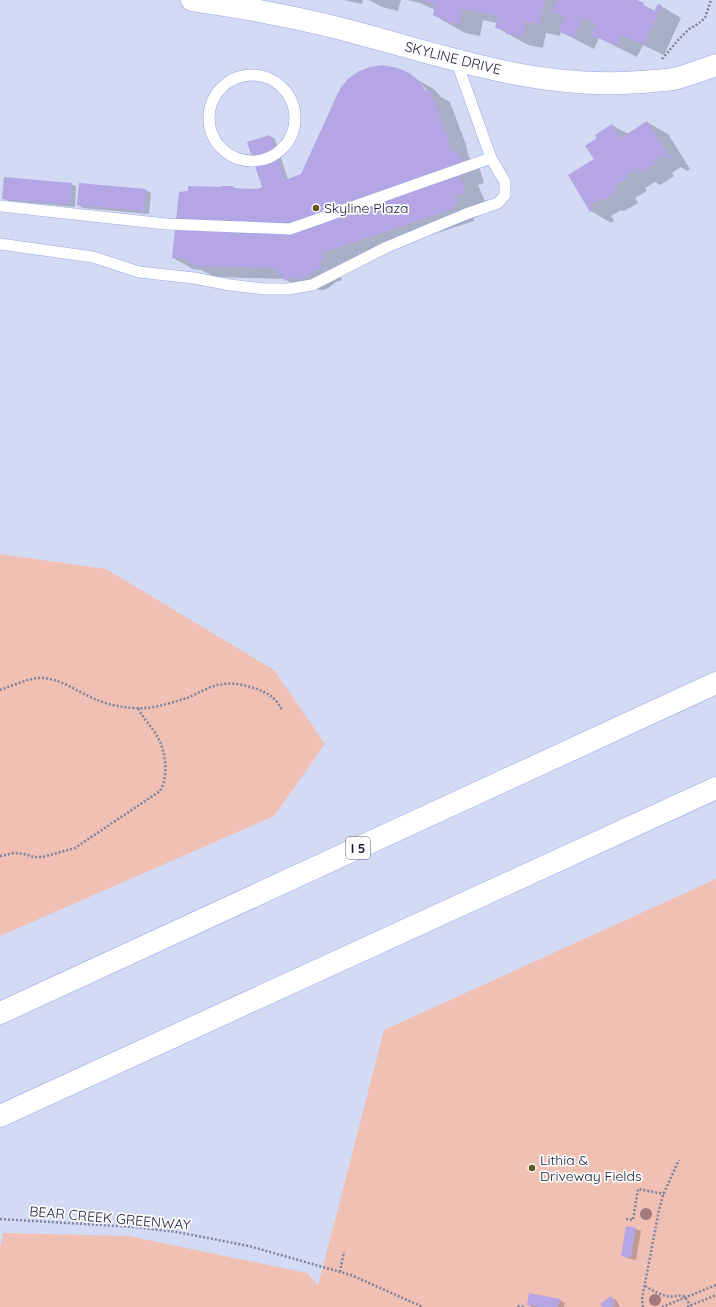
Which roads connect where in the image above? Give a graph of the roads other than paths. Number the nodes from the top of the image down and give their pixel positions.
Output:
1 (192, 0) edge
2 (456, 60) junction
3 (716, 65) edge
4 (269, 78) joint
5 (491, 158) junction
6 (0, 206) edge
7 (0, 244) edge
8 (716, 683) edge
9 (716, 788) edge
10 (0, 1013) edge
11 (0, 1116) edge

1 - 2 main road, SKYLINE DRIVE
2 - 3 main road, SKYLINE DRIVE
2 - 5 lane
4 - 4 lane
5 - 6 lane
5 - 7 lane
8 - 10 main road, I 5
9 - 11 main road

